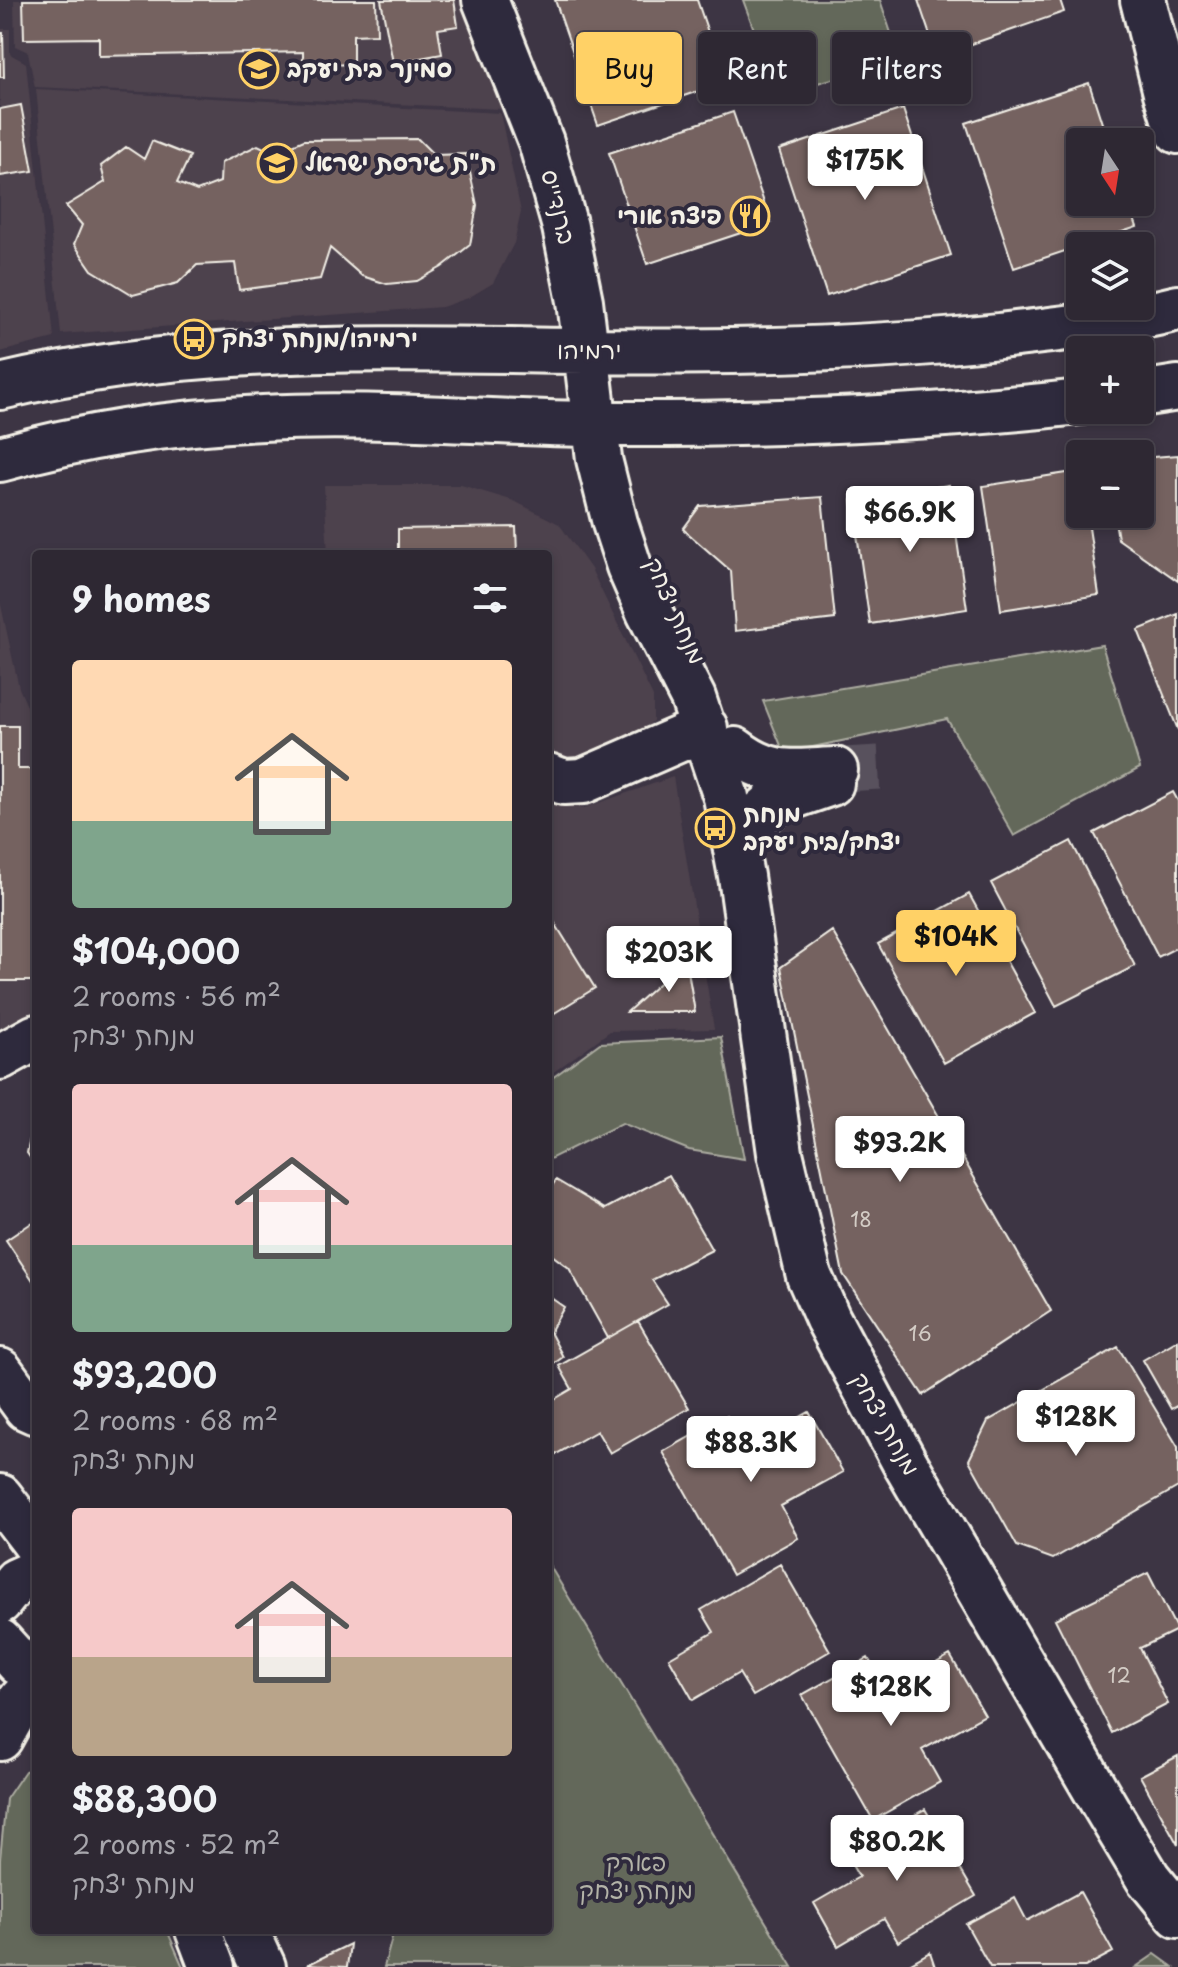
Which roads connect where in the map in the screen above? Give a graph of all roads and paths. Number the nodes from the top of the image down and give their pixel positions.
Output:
1 (485, 0) edge
2 (1143, 0) edge
3 (1178, 131) edge
4 (1177, 308) edge
5 (586, 351) junction
6 (0, 387) edge
7 (1178, 388) edge
8 (1154, 392) edge
9 (1066, 403) edge
10 (608, 424) junction
11 (0, 459) edge
12 (720, 739) junction
13 (552, 778) edge
14 (746, 827) junction
15 (741, 876) junction
16 (32, 1039) edge
17 (0, 1057) edge
18 (0, 1371) edge
19 (32, 1410) edge
20 (0, 1497) edge
21 (32, 1539) edge
22 (32, 1574) edge
23 (0, 1599) edge
24 (32, 1688) edge
25 (0, 1738) edge
26 (1178, 1915) edge
27 (200, 1934) edge
28 (248, 1934) edge
29 (212, 1967) edge
30 (263, 1967) edge

1 - 5 street, ברנדייס
2 - 3 street
4 - 5 street, ירמיהו
5 - 6 street, ירמיהו
5 - 10 street, ברנדייס
7 - 8 street
9 - 10 street
10 - 11 street
10 - 12 street, מנחת יצחק
12 - 13 street
12 - 14 street, מנחת יצחק
12 - 14 street
12 - 15 street, מנחת יצחק
14 - 15 street, מנחת יצחק
15 - 26 street, מנחת יצחק
16 - 17 street
18 - 19 street
20 - 21 street
22 - 23 street
24 - 25 street
27 - 29 street
28 - 30 street

